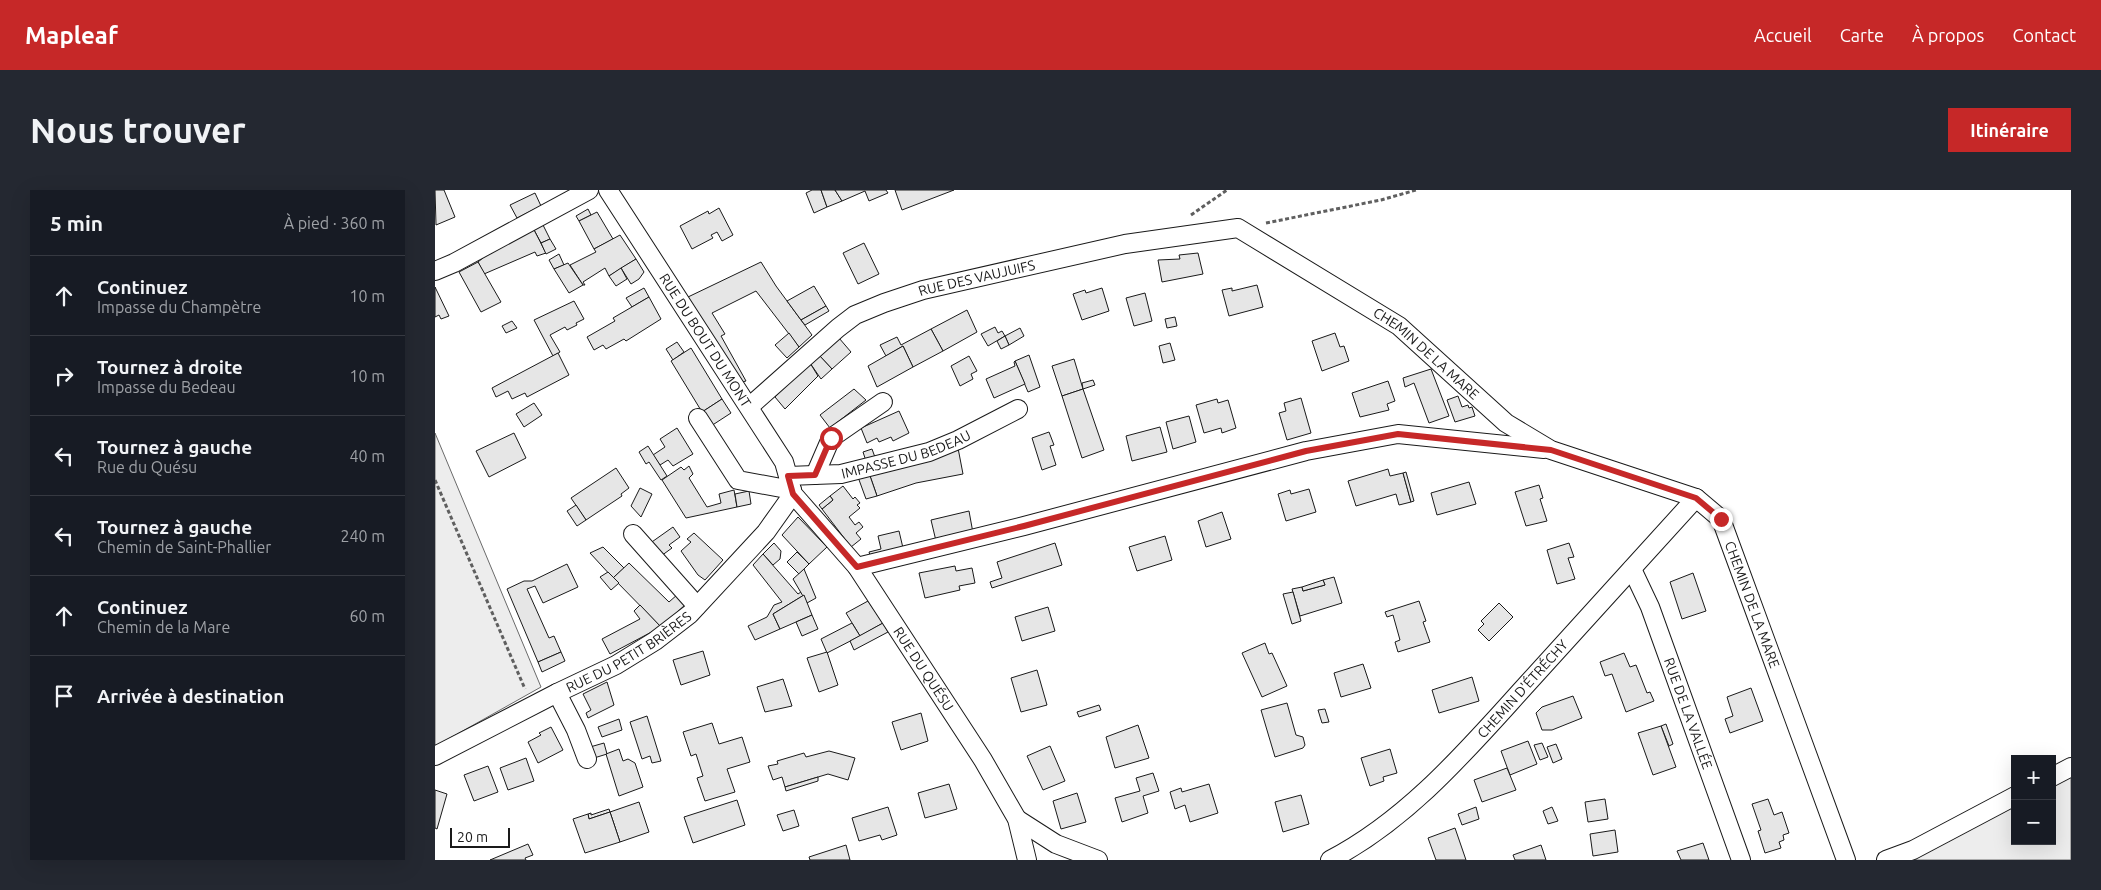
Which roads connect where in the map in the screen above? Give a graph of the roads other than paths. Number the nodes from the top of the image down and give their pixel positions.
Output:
1 (589, 190) edge
2 (608, 190) edge
3 (1238, 228) joint
4 (435, 271) edge
5 (883, 402) dead end
6 (749, 407) junction
7 (1018, 409) dead end
8 (698, 418) dead end
9 (1551, 450) junction
10 (815, 475) junction
11 (791, 487) junction
12 (1696, 498) junction
13 (633, 534) dead end
14 (857, 567) junction
15 (1632, 569) junction
16 (697, 606) junction
17 (557, 693) junction
18 (435, 756) edge
19 (587, 759) dead end
20 (2071, 767) edge
21 (2056, 775) edge
22 (2011, 798) edge
23 (1017, 820) junction
24 (1027, 860) edge
25 (1098, 860) edge
26 (1330, 860) edge
27 (1741, 860) edge
28 (1846, 860) edge
29 (1887, 860) edge

1 - 4 street
2 - 6 street, RUE DU BOUT DU MONT
3 - 6 street, RUE DES VAUJUIFS
3 - 9 street, CHEMIN DE LA MARE
5 - 10 street
6 - 11 street, RUE DU BOUT DU MONT
7 - 10 street, IMPASSE DU BEDEAU
8 - 11 street, IMPASSE DU BEDEAU
9 - 12 street, CHEMIN DE LA MARE
9 - 14 street
10 - 11 street, IMPASSE DU BEDEAU
11 - 14 street, RUE DU QUÉSU
11 - 16 street, RUE DU PETIT BRIÈRES
12 - 15 street, CHEMIN D'ÉTRÉCHY
12 - 28 street, CHEMIN DE LA MARE
13 - 16 street, RUE DU PETIT BRIÈRES
14 - 23 street, RUE DU QUÉSU
15 - 26 street, CHEMIN D'ÉTRÉCHY
15 - 27 street, RUE DE LA VALLÉE
16 - 17 street, RUE DU PETIT BRIÈRES
17 - 18 street, RUE DU PETIT BRIÈRES
17 - 19 street, RUE DU PETIT BRIÈRES
20 - 21 street
22 - 29 street
23 - 24 street, RUE DU QUÉSU
23 - 25 street

